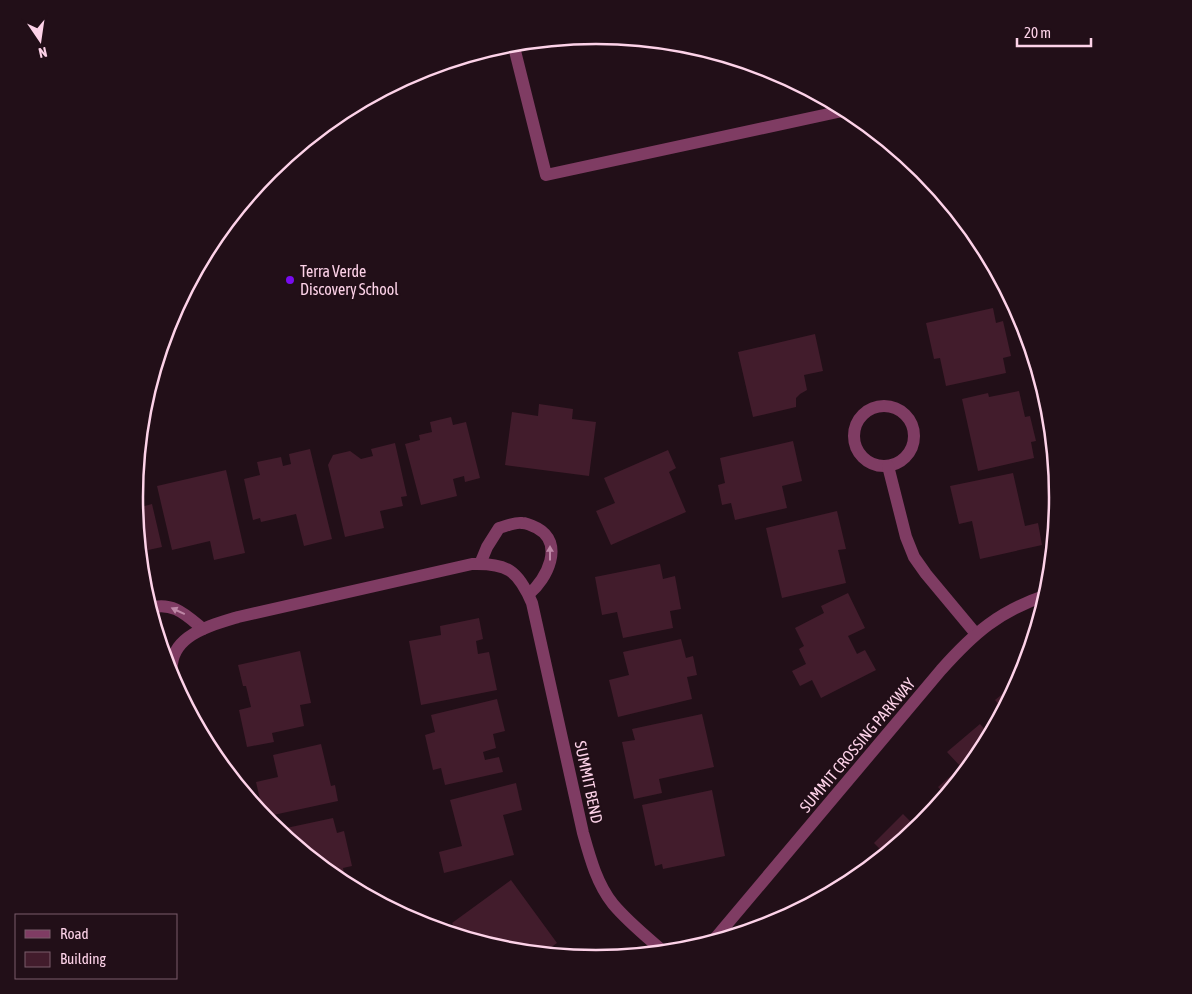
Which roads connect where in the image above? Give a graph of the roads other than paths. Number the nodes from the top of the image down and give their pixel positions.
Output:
1 (515, 51) edge
2 (836, 112) edge
3 (888, 466) junction
4 (480, 564) junction
5 (528, 594) junction
6 (1038, 598) edge
7 (156, 607) edge
8 (203, 629) junction
9 (976, 634) junction
10 (173, 659) edge
11 (720, 933) edge
12 (657, 946) edge

1 - 2 street
3 - 3 street
3 - 9 street
4 - 5 street, SUMMIT BEND
5 -> 4 street
4 - 8 street, SUMMIT BEND
5 - 12 street, SUMMIT BEND
6 - 9 street, SUMMIT CROSSING PARKWAY
8 -> 7 street
8 - 10 street, SUMMIT BEND
9 - 11 street, SUMMIT CROSSING PARKWAY

